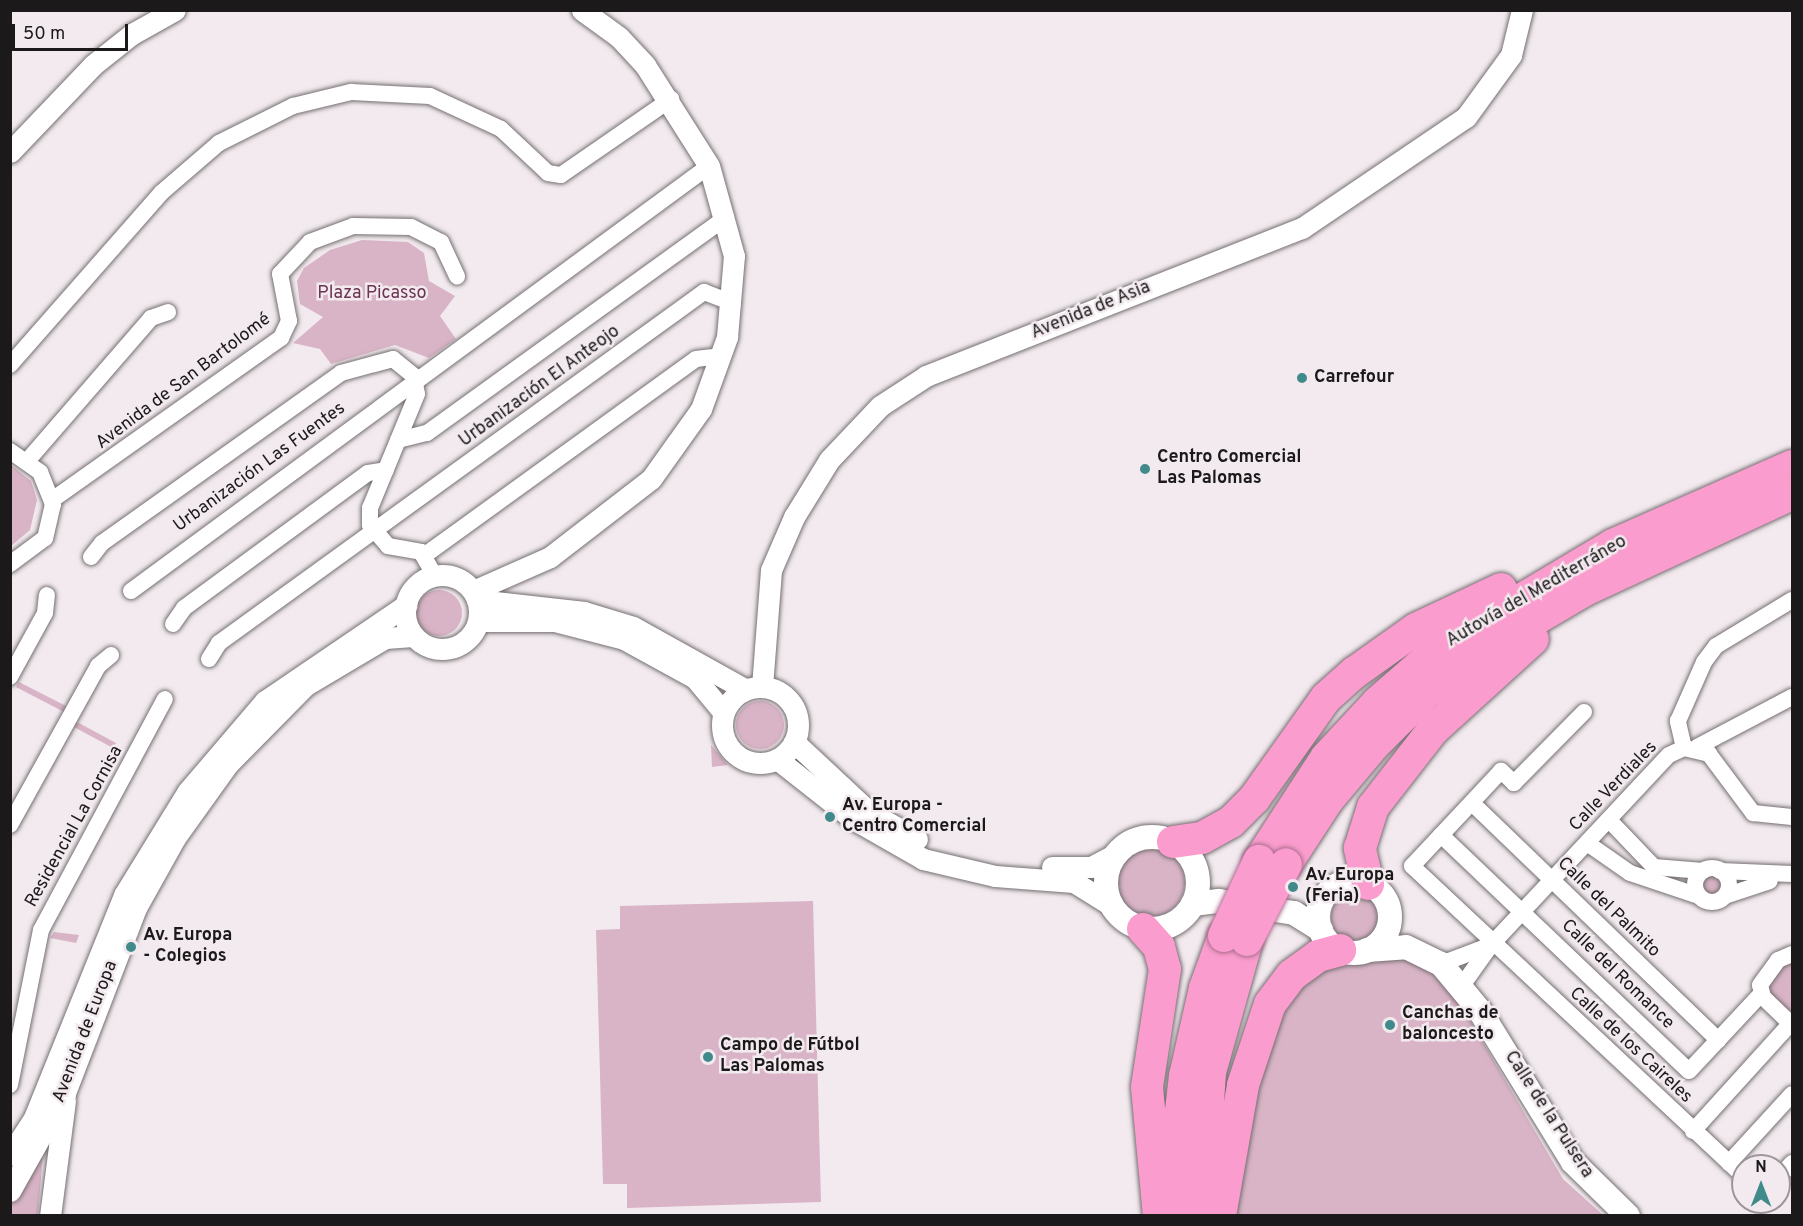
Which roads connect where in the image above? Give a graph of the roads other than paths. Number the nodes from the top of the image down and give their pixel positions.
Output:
1 (175, 10) edge
2 (582, 10) edge
3 (1522, 10) edge
4 (671, 99) junction
5 (10, 152) edge
6 (710, 166) junction
7 (726, 217) junction
8 (457, 276) dead end
9 (733, 303) junction
10 (168, 312) dead end
11 (720, 356) junction
12 (10, 365) edge
13 (416, 380) junction
14 (398, 440) junction
15 (10, 452) edge
16 (28, 460) junction
17 (1792, 466) edge
18 (386, 470) junction
19 (1792, 494) edge
20 (52, 500) junction
21 (1792, 507) edge
22 (1733, 521) junction
23 (373, 532) junction
24 (425, 555) junction
25 (91, 557) dead end
26 (1619, 558) junction
27 (10, 564) edge
28 (528, 568) junction
29 (435, 576) junction
30 (131, 591) dead end
31 (47, 595) dead end
32 (1792, 600) edge
33 (476, 604) junction
34 (405, 605) junction
35 (526, 605) junction
36 (173, 624) dead end
37 (413, 636) junction
38 (111, 655) dead end
39 (209, 659) dead end
40 (10, 676) edge
41 (754, 688) junction
42 (1792, 696) edge
43 (165, 699) dead end
44 (1584, 712) dead end
45 (724, 713) junction
46 (794, 741) junction
47 (1690, 748) junction
48 (777, 759) junction
49 (1472, 803) junction
50 (1792, 817) edge
51 (1609, 820) junction
52 (10, 825) edge
53 (1441, 835) junction
54 (1173, 842) junction
55 (1587, 843) junction
56 (1117, 853) junction
57 (1703, 870) junction
58 (1720, 870) junction
59 (1792, 874) edge
60 (1775, 876) junction
61 (1198, 879) junction
62 (1552, 880) junction
63 (1377, 893) junction
64 (1325, 895) junction
65 (1699, 896) junction
66 (1725, 896) junction
67 (1193, 904) junction
68 (1111, 905) junction
69 (1522, 912) junction
70 (1143, 929) junction
71 (1235, 938) junction
72 (1343, 943) junction
73 (1491, 945) junction
74 (1792, 954) edge
75 (1435, 959) junction
76 (1461, 987) junction
77 (1761, 994) junction
78 (1792, 1023) edge
79 (1718, 1040) junction
80 (10, 1085) edge
81 (65, 1093) junction
82 (1792, 1094) edge
83 (1694, 1131) junction
84 (12, 1148) edge
85 (1729, 1163) joint
86 (10, 1191) edge
87 (50, 1215) edge
88 (1159, 1215) edge
89 (1176, 1215) edge
90 (1200, 1215) edge
91 (1221, 1215) edge
92 (1628, 1215) edge

1 - 5 street
2 - 4 street
3 - 41 street, Avenida de Asia
4 - 6 street
4 - 12 street
6 - 7 street
6 - 13 street
7 - 9 street
7 - 14 street, Urbanización El Anteojo
8 - 20 street, Avenida de San Bartolomé
9 - 11 street
9 - 23 street, Urbanización El Anteojo
10 - 16 street
11 - 24 street
11 - 28 street
13 - 14 street
13 - 25 street
13 - 30 street, Urbanización Las Fuentes
14 - 18 street
15 - 16 street
16 - 20 street
17 - 26 highway, Autovía del Mediterráneo
18 - 23 street
18 - 36 street
19 - 22 highway, Autovía del Mediterráneo
20 - 27 street
21 - 22 highway
22 - 26 highway, Autovía del Mediterráneo
23 - 24 street
23 - 39 street
24 - 29 street
26 - 54 highway
26 - 63 highway
26 - 71 highway, Autovía del Mediterráneo, bridge
28 - 33 street
28 - 35 street
29 - 33 street
29 - 34 street
31 - 40 street
32 - 47 street
33 - 35 street
33 - 37 street
33 - 45 street
34 - 37 street
34 - 84 street, Avenida de Europa
35 - 41 street
37 - 81 street, Avenida de Europa
38 - 52 street
41 - 45 street
41 - 46 street
42 - 47 street, Calle Verdiales
43 - 80 street, Residencial La Cornisa
44 - 49 street
45 - 48 street
46 - 48 street
46 - 56 street
47 - 50 street
47 - 51 street, Calle Verdiales
48 - 68 street
49 - 53 street
49 - 62 street, Calle del Palmito
51 - 55 street, Calle Verdiales
51 - 57 street
53 - 69 street, Calle del Romance
53 - 73 street, Calle de los Caireles
54 - 56 main road
54 - 61 main road
55 - 62 street, Calle Verdiales
55 - 65 street
56 - 68 main road
57 - 58 street
57 - 65 street
58 - 60 street
58 - 66 street
59 - 60 street
60 - 66 street
61 - 64 main road
61 - 67 main road
62 - 69 street, Calle Verdiales
62 - 79 street, Calle del Palmito
63 - 64 main road
63 - 72 main road
63 - 75 main road, Calle de la Pulsera
64 - 72 main road
65 - 66 street
67 - 70 main road
67 - 72 main road
68 - 70 main road
69 - 73 street, Calle Verdiales
69 - 79 street, Calle del Romance
70 - 88 highway
71 - 89 highway
71 - 90 highway
72 - 75 main road
72 - 91 highway
73 - 75 street, Calle Verdiales
73 - 76 street, Calle Verdiales
73 - 83 street, Calle de los Caireles
74 - 77 street, Calle del Romance
75 - 76 main road, Calle de la Pulsera
76 - 92 main road, Calle de la Pulsera
77 - 78 street
77 - 79 street, Calle del Romance
78 - 83 street
81 - 86 street, Avenida de Europa
81 - 87 street
82 - 85 street
83 - 85 street, Calle de los Caireles

